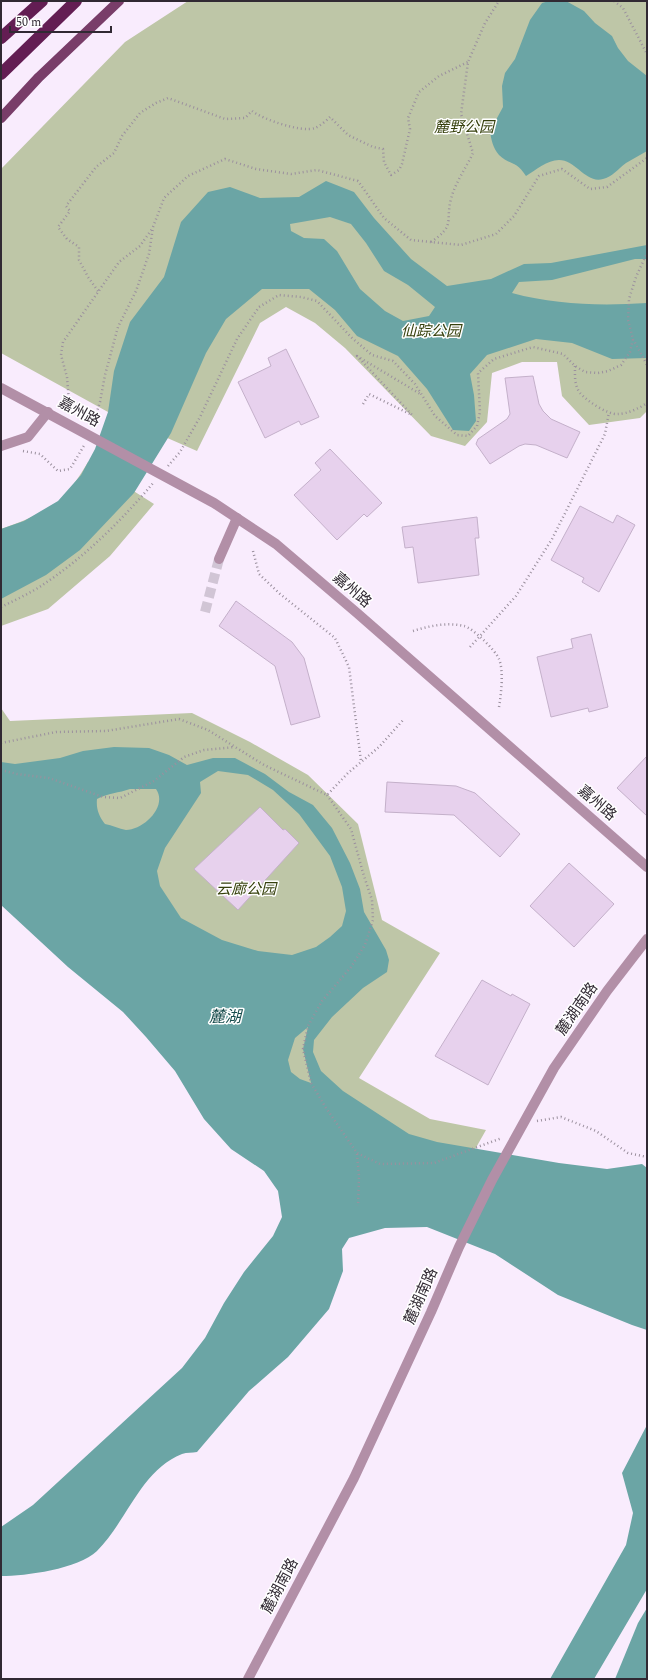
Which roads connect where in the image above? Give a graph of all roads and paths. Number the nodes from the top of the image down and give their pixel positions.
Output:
1 (42, 1) edge
2 (76, 1) edge
3 (119, 1) edge
4 (499, 1) edge
5 (614, 1) edge
6 (1, 38) edge
7 (647, 54) edge
8 (468, 62) junction
9 (1, 74) edge
10 (1, 118) edge
11 (647, 158) edge
12 (153, 227) junction
13 (431, 242) junction
14 (647, 253) edge
15 (98, 291) junction
16 (633, 339) junction
17 (647, 365) edge
18 (575, 366) junction
19 (1, 388) edge
20 (422, 396) junction
21 (69, 402) dead end
22 (647, 402) edge
23 (363, 404) dead end
24 (48, 412) junction
25 (610, 412) junction
26 (91, 429) dead end
27 (87, 442) dead end
28 (1, 446) edge
29 (17, 450) dead end
30 (166, 469) dead end
31 (156, 480) dead end
32 (237, 518) junction
33 (253, 551) dead end
34 (219, 559) tunnel mouth
35 (1, 607) edge
36 (413, 631) dead end
37 (480, 636) junction
38 (470, 647) dead end
39 (499, 708) dead end
40 (404, 719) dead end
41 (1, 743) edge
42 (236, 747) junction
43 (361, 762) junction
44 (1, 770) edge
45 (327, 795) junction
46 (647, 867) edge
47 (647, 939) edge
48 (535, 1121) dead end
49 (508, 1135) dead end
50 (357, 1153) junction
51 (647, 1156) edge
52 (358, 1206) dead end
53 (248, 1679) edge

1 - 6 highway
2 - 9 highway
3 - 10 main road
4 - 8 path
5 - 7 path
8 - 13 path
8 - 15 path
11 - 13 path
12 - 13 path
12 - 15 path
12 - 26 path
14 - 16 path
15 - 21 path
16 - 17 path
16 - 18 path
18 - 20 path
18 - 25 path
19 - 24 street, 嘉州路
20 - 23 path
20 - 30 path
22 - 25 path
24 - 28 street
24 - 32 street, 嘉州路
25 - 37 path
27 - 29 path
31 - 35 path
32 - 34 street
32 - 46 street, 嘉州路
33 - 43 path
36 - 37 path
37 - 38 path
37 - 39 path
40 - 43 path
41 - 42 path
42 - 44 path
42 - 45 path
43 - 45 path
45 - 50 path
47 - 53 street, 麓湖南路
48 - 51 path
49 - 50 path
50 - 52 path

